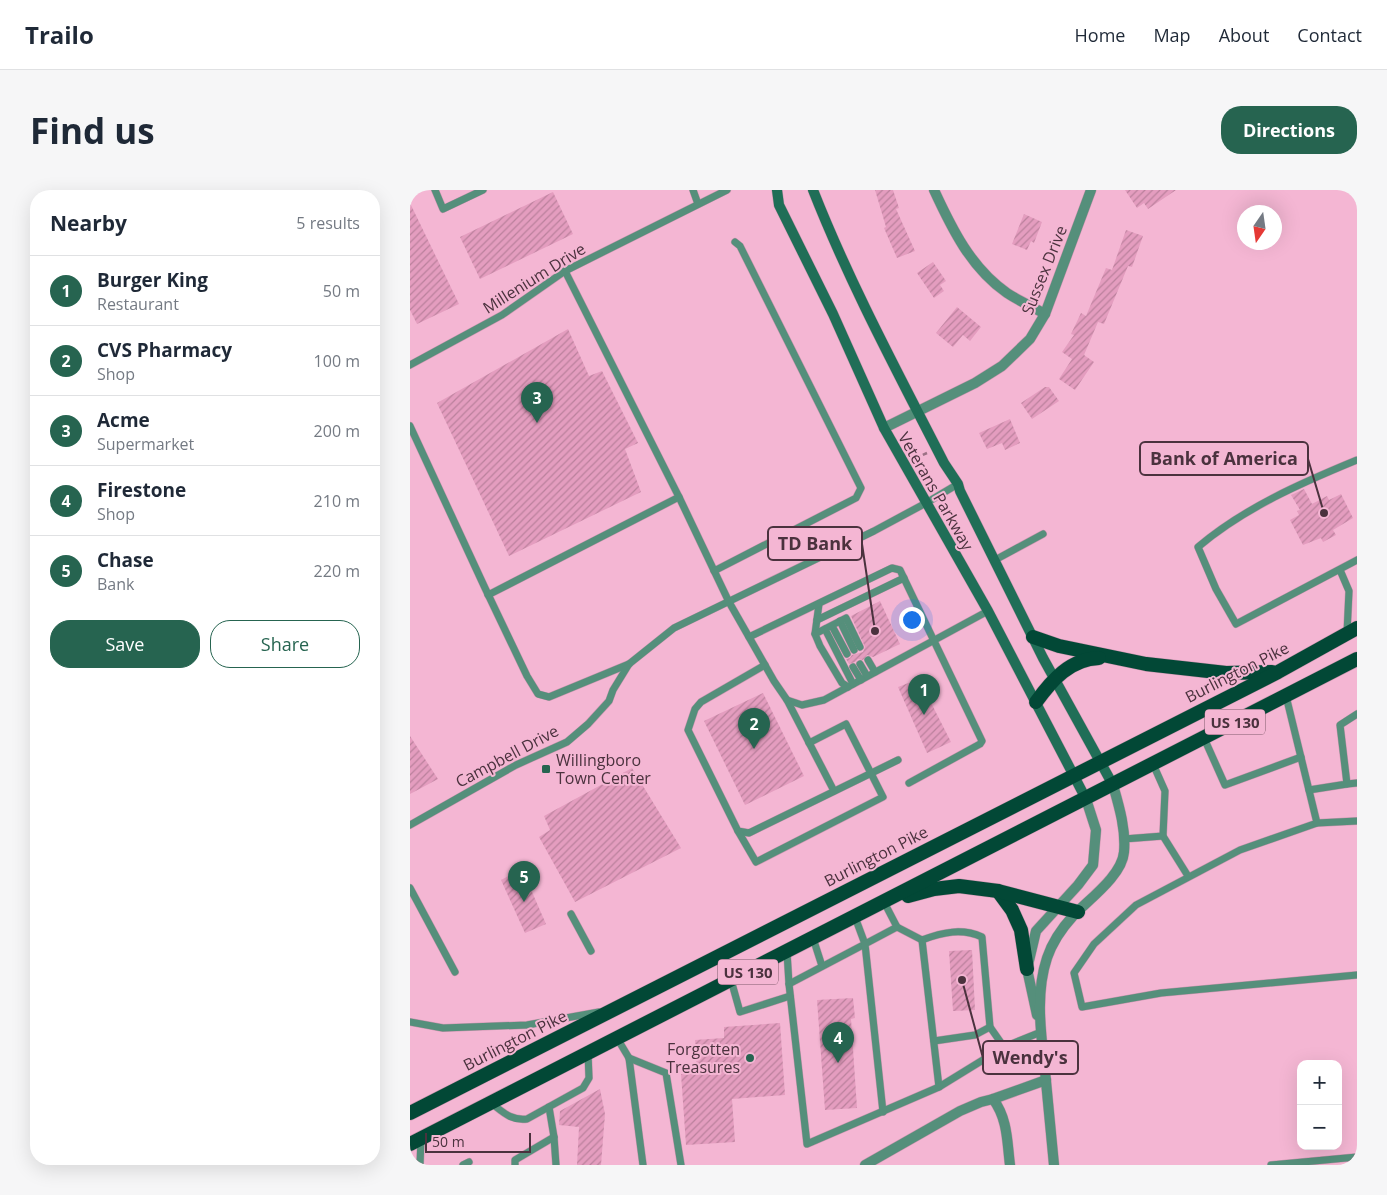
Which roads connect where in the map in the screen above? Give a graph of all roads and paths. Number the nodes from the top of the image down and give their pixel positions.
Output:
1 (434, 190) edge
2 (483, 190) edge
3 (693, 190) edge
4 (727, 190) edge
5 (777, 190) edge
6 (813, 190) edge
7 (934, 190) edge
8 (1092, 190) edge
9 (698, 204) junction
10 (735, 242) dead end
11 (565, 271) junction
12 (1045, 314) junction
13 (410, 365) edge
14 (918, 410) junction
15 (410, 426) edge
16 (884, 428) junction
17 (928, 453) dead end
18 (916, 458) dead end
19 (1357, 460) edge
20 (958, 484) junction
21 (678, 497) junction
22 (926, 503) junction
23 (1043, 534) dead end
24 (994, 560) junction
25 (1356, 563) edge
26 (1340, 570) junction
27 (714, 571) junction
28 (904, 578) junction
29 (488, 595) junction
30 (729, 602) junction
31 (818, 604) junction
32 (988, 611) junction
33 (817, 620) junction
34 (828, 627) junction
35 (1352, 631) edge
36 (815, 634) junction
37 (749, 637) junction
38 (1033, 637) junction
39 (933, 640) junction
40 (1110, 658) junction
41 (1357, 659) edge
42 (868, 660) dead end
43 (629, 664) junction
44 (765, 665) junction
45 (857, 665) dead end
46 (875, 672) junction
47 (1278, 672) junction
48 (864, 678) junction
49 (1054, 678) junction
50 (851, 685) junction
51 (1286, 696) junction
52 (787, 700) junction
53 (1036, 702) junction
54 (1357, 714) edge
55 (1204, 738) junction
56 (809, 743) junction
57 (1301, 757) junction
58 (898, 760) dead end
59 (1101, 760) junction
60 (1153, 764) junction
61 (871, 773) junction
62 (1074, 774) junction
63 (909, 783) dead end
64 (1357, 783) edge
65 (1347, 784) junction
66 (1113, 785) junction
67 (1309, 790) junction
68 (834, 791) junction
69 (1086, 799) junction
70 (1357, 821) edge
71 (1317, 823) junction
72 (410, 824) edge
73 (738, 831) junction
74 (1163, 836) junction
75 (1124, 839) junction
76 (1188, 876) junction
77 (410, 888) edge
78 (998, 891) junction
79 (884, 902) junction
80 (1059, 906) junction
81 (1078, 912) junction
82 (572, 914) dead end
83 (855, 917) junction
84 (897, 927) junction
85 (813, 938) junction
86 (922, 940) junction
87 (866, 944) junction
88 (591, 951) dead end
89 (787, 952) junction
90 (822, 966) junction
91 (1027, 969) junction
92 (455, 972) dead end
93 (1357, 975) edge
94 (731, 980) junction
95 (789, 984) junction
96 (790, 996) junction
97 (614, 1010) junction
98 (410, 1022) edge
99 (990, 1027) junction
100 (1041, 1032) junction
101 (617, 1038) junction
102 (934, 1042) junction
103 (1004, 1048) junction
104 (588, 1053) junction
105 (629, 1058) junction
106 (1046, 1080) junction
107 (940, 1087) junction
108 (993, 1100) junction
109 (491, 1103) junction
110 (549, 1107) junction
111 (883, 1112) junction
112 (410, 1113) edge
113 (554, 1137) junction
114 (416, 1141) edge
115 (1357, 1157) edge
116 (420, 1165) edge
117 (515, 1165) edge
118 (556, 1165) edge
119 (643, 1165) edge
120 (681, 1165) edge
121 (865, 1165) edge
122 (1010, 1165) edge
123 (1054, 1165) edge
124 (1271, 1165) edge

1 - 2 lane
3 - 9 lane
4 - 9 lane, Millenium Drive
5 - 16 main road, Veterans Parkway
6 - 14 main road, Veterans Parkway
7 - 12 street
8 - 12 street, Sussex Drive
9 - 11 lane, Millenium Drive
10 - 27 lane
11 - 13 lane, Millenium Drive
11 - 21 lane
12 - 14 street, Sussex Drive
14 - 16 street, Sussex Drive
14 - 20 main road, Veterans Parkway
15 - 29 lane
16 - 22 main road, Veterans Parkway
17 - 18 path
19 - 26 lane
20 - 22 lane, Campbell Drive
20 - 24 main road, Veterans Parkway
21 - 27 lane
21 - 29 lane
22 - 30 lane, Campbell Drive
22 - 32 main road, Veterans Parkway
23 - 24 lane
24 - 38 main road, Veterans Parkway
25 - 26 lane
26 - 35 lane
27 - 30 lane
28 - 31 lane
28 - 33 lane
28 - 39 lane
29 - 43 lane
30 - 37 lane
30 - 43 lane, Campbell Drive
31 - 33 lane
31 - 37 lane
32 - 39 lane
32 - 53 main road, Veterans Parkway
33 - 36 lane
34 - 34 lane
34 - 36 lane
34 - 50 lane
35 - 47 highway, Burlington Pike / US 130
36 - 50 lane
37 - 44 lane
38 - 40 highway
38 - 49 main road, Veterans Parkway
39 - 46 lane
39 - 63 lane
40 - 47 highway
40 - 49 highway
41 - 51 highway, US 130
42 - 46 lane
43 - 72 lane, Campbell Drive
44 - 52 lane
44 - 73 lane
45 - 48 lane
46 - 48 lane
47 - 59 highway, Burlington Pike / US 130
48 - 50 lane
49 - 53 highway
49 - 59 main road, Veterans Parkway
50 - 52 lane
51 - 55 highway, US 130
51 - 57 lane
52 - 56 lane
53 - 62 main road, Veterans Parkway
54 - 65 lane
55 - 57 lane
55 - 60 highway, US 130
56 - 61 lane
56 - 68 lane
57 - 67 lane
58 - 61 lane
59 - 62 highway, Burlington Pike / US 130
59 - 66 main road, Veterans Parkway
60 - 66 highway, US 130
60 - 74 lane
61 - 68 lane
61 - 73 lane
62 - 69 main road, Veterans Parkway
62 - 97 highway, Burlington Pike / US 130
64 - 65 lane
65 - 67 lane
66 - 69 highway, US 130
66 - 75 street
67 - 71 lane
68 - 73 lane
69 - 79 highway, US 130
69 - 80 street
70 - 71 lane
71 - 76 lane
74 - 75 lane
74 - 76 lane
75 - 81 street
76 - 93 lane
77 - 92 lane
78 - 79 highway
78 - 80 highway
78 - 91 highway
79 - 83 highway, US 130
79 - 84 lane
80 - 81 highway
80 - 91 street
81 - 100 street
82 - 88 lane
83 - 85 highway, US 130
83 - 87 lane
84 - 86 lane
84 - 87 lane
85 - 89 highway, US 130
85 - 90 lane
86 - 99 lane
86 - 102 lane
87 - 90 lane
87 - 111 lane
89 - 94 highway, US 130
89 - 95 lane
90 - 95 lane
91 - 100 street
94 - 96 lane
94 - 101 highway, US 130
95 - 96 lane
96 - 111 lane
97 - 98 lane
97 - 112 highway, Burlington Pike / US 130
99 - 102 lane
99 - 103 lane
100 - 103 lane
100 - 106 street
101 - 104 highway, US 130
101 - 105 lane
102 - 107 lane
103 - 107 lane
104 - 109 highway, US 130
104 - 110 lane
105 - 119 lane
105 - 120 lane
106 - 108 street
106 - 123 street
107 - 111 lane
108 - 121 street
108 - 122 street
109 - 110 lane
109 - 114 highway, US 130
110 - 113 lane
113 - 117 lane
113 - 118 lane
114 - 116 lane
115 - 124 lane

